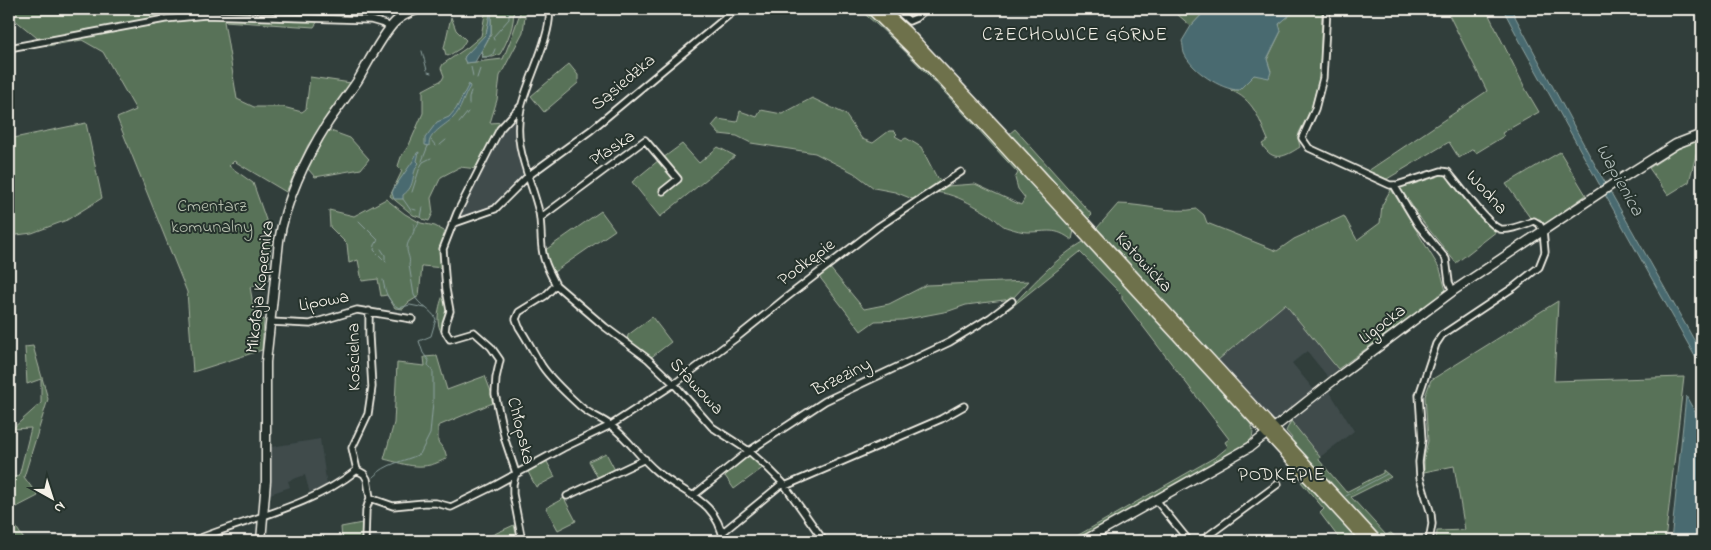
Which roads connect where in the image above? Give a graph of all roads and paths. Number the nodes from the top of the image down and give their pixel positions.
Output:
1 (419, 9) edge
2 (549, 9) edge
3 (736, 9) edge
4 (871, 9) edge
5 (882, 9) edge
6 (896, 9) edge
7 (926, 9) edge
8 (1327, 9) edge
9 (407, 11) edge
10 (390, 28) junction
11 (9, 48) edge
12 (521, 106) junction
13 (1702, 134) edge
14 (961, 172) dead end
15 (528, 176) junction
16 (1394, 185) junction
17 (663, 191) dead end
18 (540, 218) junction
19 (452, 224) junction
20 (1543, 230) junction
21 (556, 286) junction
22 (1453, 291) junction
23 (1012, 301) dead end
24 (369, 311) junction
25 (412, 319) dead end
26 (271, 322) junction
27 (674, 384) junction
28 (964, 406) dead end
29 (611, 425) junction
30 (1271, 432) junction
31 (749, 451) junction
32 (645, 459) junction
33 (357, 470) junction
34 (516, 473) junction
35 (784, 484) junction
36 (1278, 484) dead end
37 (694, 495) junction
38 (568, 496) dead end
39 (370, 498) junction
40 (1156, 500) junction
41 (264, 516) junction
42 (722, 532) junction
43 (193, 541) edge
44 (261, 541) edge
45 (365, 541) edge
46 (522, 541) edge
47 (724, 541) edge
48 (824, 541) edge
49 (1083, 541) edge
50 (1189, 541) edge
51 (1202, 541) edge
52 (1366, 541) edge
53 (1377, 541) edge
54 (1429, 541) edge

1 - 9 street, Mikołaja Kopernika
2 - 12 street
3 - 15 street, Sąsiedzka
4 - 30 main road, Katowicka
5 - 30 main road, Katowicka
6 - 7 street
8 - 16 street
9 - 10 street, Mikołaja Kopernika
10 - 11 street
10 - 26 street, Mikołaja Kopernika
12 - 15 street
12 - 19 street, Chłopska
13 - 20 street, Ligocka
14 - 27 street, Podkępie
15 - 18 street
15 - 19 street
16 - 20 street, Wodna
16 - 22 street
17 - 18 street, Płaska
18 - 21 street
19 - 34 street, Chłopska
20 - 22 street, Ligocka
20 - 54 street
21 - 27 street, Stawowa
21 - 29 street
22 - 30 street, Ligocka
23 - 31 street, Brzeziny
24 - 25 street, Lipowa
24 - 26 street, Lipowa
24 - 33 street, Kościelna
26 - 41 street, Mikołaja Kopernika
27 - 29 street, Podkępie
27 - 31 street, Stawowa
28 - 35 street
29 - 32 street
29 - 34 street, Podkępie
30 - 40 street, Ligocka
30 - 52 main road, Katowicka
30 - 53 main road, Katowicka
31 - 35 street, Stawowa
31 - 37 street, Brzeziny
32 - 37 street
32 - 38 street
33 - 39 street, Kościelna
33 - 41 street
34 - 39 street, Podkępie
34 - 46 street, Chłopska
35 - 42 street
35 - 48 street, Stawowa
36 - 51 street
37 - 42 street
39 - 45 street, Kościelna
40 - 49 street, Ligocka
40 - 50 street
41 - 43 street
41 - 44 street, Mikołaja Kopernika
42 - 47 street

